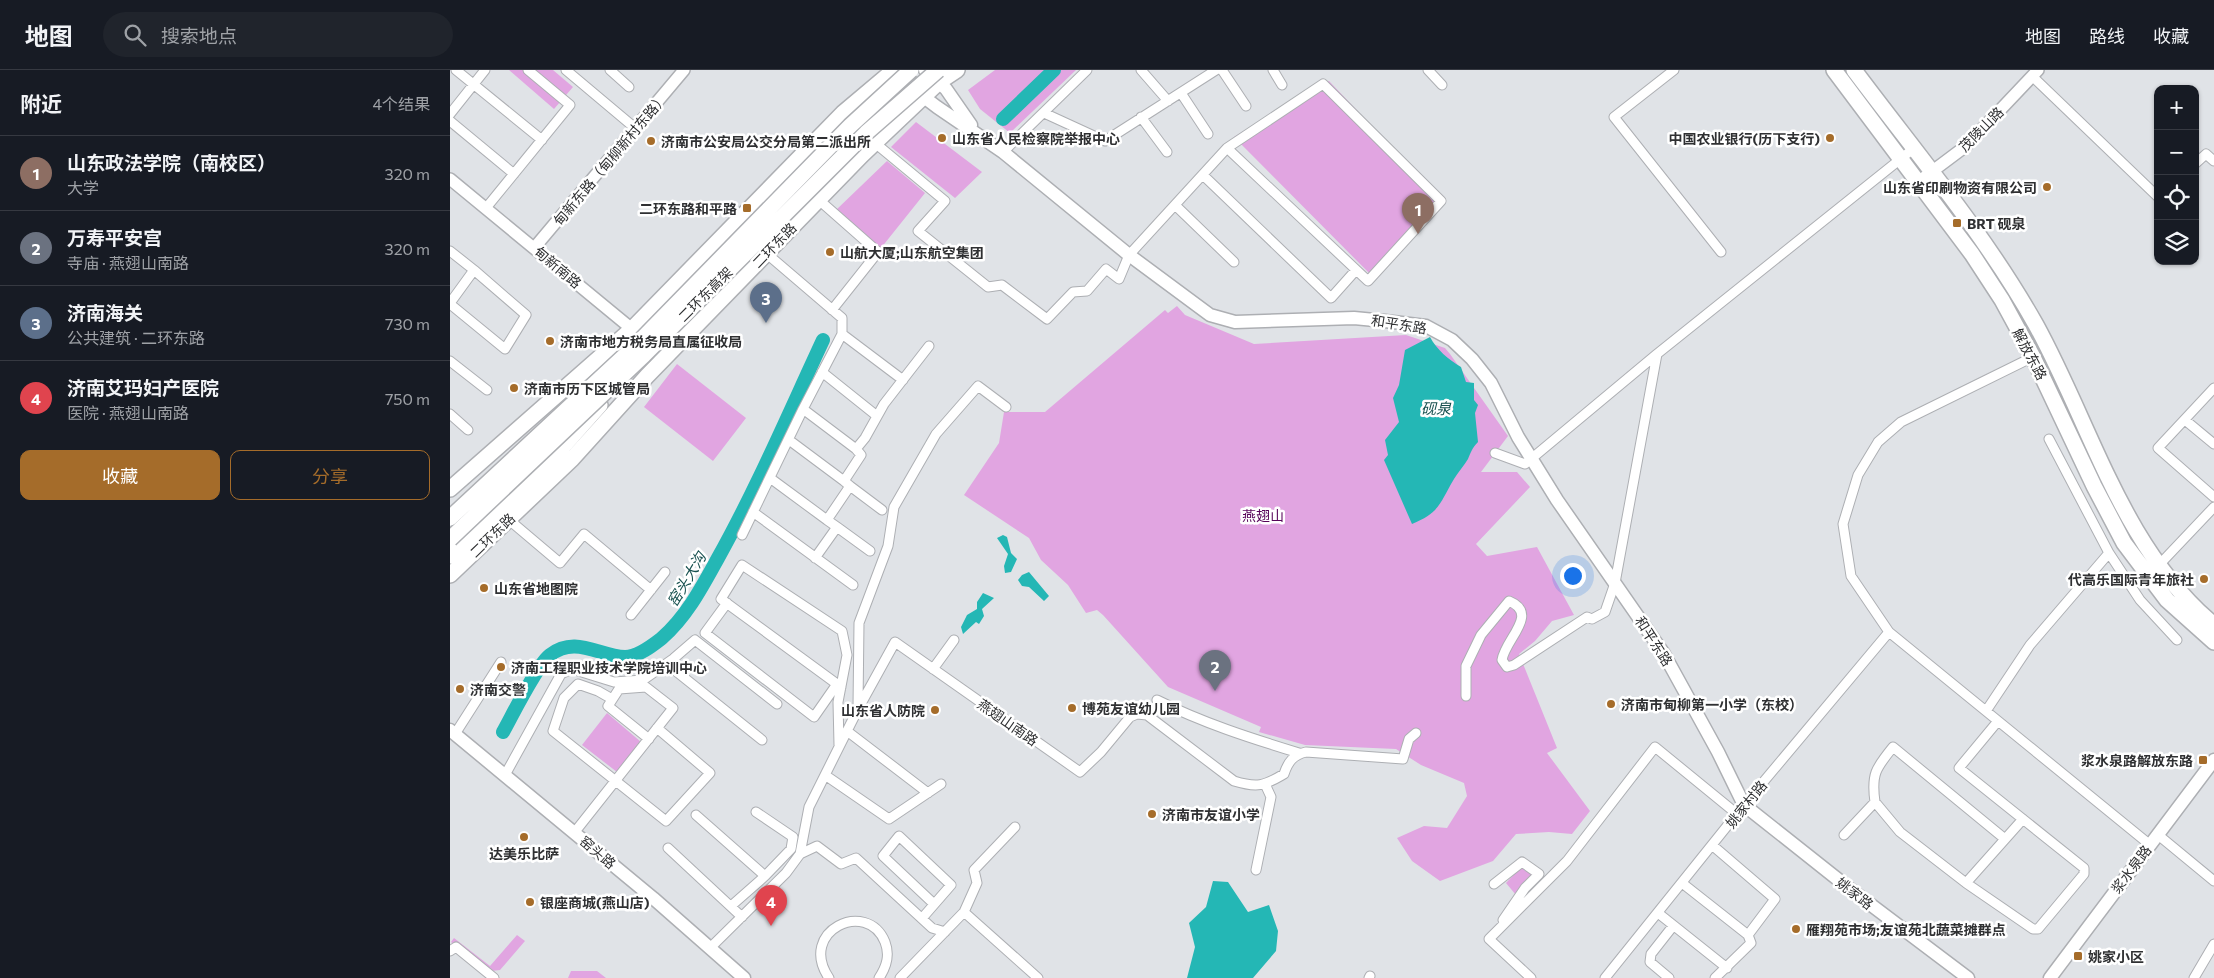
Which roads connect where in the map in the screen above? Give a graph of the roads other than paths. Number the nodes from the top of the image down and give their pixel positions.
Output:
1 (456, 70) edge
2 (485, 70) edge
3 (528, 70) edge
4 (566, 70) edge
5 (610, 70) edge
6 (684, 70) edge
7 (911, 70) edge
8 (925, 70) edge
9 (957, 70) edge
10 (1087, 70) edge
11 (1141, 70) edge
12 (1222, 70) edge
13 (1273, 70) edge
14 (1428, 70) edge
15 (1674, 70) edge
16 (1834, 70) edge
17 (1854, 70) edge
18 (891, 71) edge
19 (1211, 71) edge
20 (2035, 73) edge
21 (938, 76) edge
22 (473, 85) junction
23 (1282, 85) dead end
24 (1442, 85) dead end
25 (629, 87) dead end
26 (1181, 92) junction
27 (924, 97) junction
28 (1168, 101) junction
29 (1246, 106) dead end
30 (1044, 113) junction
31 (450, 114) edge
32 (1141, 117) junction
33 (450, 122) edge
34 (635, 128) junction
35 (976, 132) junction
36 (1208, 134) dead end
37 (542, 140) junction
38 (875, 143) junction
39 (1227, 148) junction
40 (1003, 152) junction
41 (1167, 152) dead end
42 (1907, 154) junction
43 (2199, 160) edge
44 (2214, 161) edge
45 (1931, 172) junction
46 (514, 174) junction
47 (1205, 177) dead end
48 (450, 179) edge
49 (1918, 182) junction
50 (2154, 193) edge
51 (819, 200) junction
52 (1175, 205) junction
53 (486, 208) junction
54 (535, 247) junction
55 (450, 251) edge
56 (1721, 252) dead end
57 (766, 253) junction
58 (1129, 255) junction
59 (1234, 262) dead end
60 (474, 270) junction
61 (1356, 270) junction
62 (450, 304) edge
63 (832, 310) junction
64 (632, 329) junction
65 (842, 334) junction
66 (929, 346) dead end
67 (639, 350) junction
68 (2050, 353) junction
69 (1657, 354) junction
70 (2034, 357) junction
71 (665, 358) junction
72 (450, 361) edge
73 (822, 372) junction
74 (903, 380) junction
75 (487, 390) dead end
76 (2213, 393) edge
77 (1006, 407) dead end
78 (803, 409) junction
79 (450, 414) edge
80 (877, 416) junction
81 (2185, 420) junction
82 (468, 430) dead end
83 (2049, 439) dead end
84 (789, 440) junction
85 (2214, 444) edge
86 (856, 449) junction
87 (1495, 453) dead end
88 (1532, 457) junction
89 (770, 478) junction
90 (847, 484) junction
91 (450, 489) edge
92 (2214, 497) edge
93 (450, 501) edge
94 (2214, 507) edge
95 (882, 510) dead end
96 (753, 512) junction
97 (450, 518) edge
98 (508, 520) junction
99 (827, 520) junction
100 (837, 527) junction
101 (742, 536) dead end
102 (450, 539) edge
103 (870, 551) dead end
104 (2109, 554) junction
105 (450, 556) edge
106 (814, 558) junction
107 (2160, 565) junction
108 (665, 572) dead end
109 (450, 575) edge
110 (1615, 583) junction
111 (853, 585) dead end
112 (651, 590) junction
113 (727, 603) junction
114 (631, 615) dead end
115 (2214, 625) edge
116 (1889, 632) junction
117 (954, 640) dead end
118 (2177, 640) dead end
119 (2214, 642) edge
120 (501, 662) dead end
121 (667, 664) junction
122 (933, 669) junction
123 (839, 686) junction
124 (1466, 696) dead end
125 (612, 699) junction
126 (1156, 700) dead end
127 (777, 704) dead end
128 (858, 708) junction
129 (1986, 711) junction
130 (1998, 721) junction
131 (657, 728) junction
132 (847, 731) junction
133 (452, 732) edge
134 (1416, 733) dead end
135 (649, 739) junction
136 (762, 740) dead end
137 (838, 748) junction
138 (1299, 753) junction
139 (2214, 760) edge
140 (505, 775) junction
141 (825, 776) junction
142 (616, 781) junction
143 (940, 784) dead end
144 (1265, 784) junction
145 (928, 793) junction
146 (1875, 802) junction
147 (1741, 809) junction
148 (756, 812) dead end
149 (696, 815) dead end
150 (2022, 819) junction
151 (1015, 827) dead end
152 (574, 833) junction
153 (1844, 835) dead end
154 (2005, 839) junction
155 (2153, 839) junction
156 (1712, 845) junction
157 (668, 848) dead end
158 (800, 854) junction
159 (1256, 870) dead end
160 (765, 876) junction
161 (2214, 881) edge
162 (1682, 883) junction
163 (1966, 883) junction
164 (1494, 884) dead end
165 (934, 904) junction
166 (731, 906) junction
167 (964, 912) junction
168 (1658, 913) junction
169 (742, 916) junction
170 (924, 916) dead end
171 (1673, 926) junction
172 (945, 932) junction
173 (1748, 935) junction
174 (1490, 940) junction
175 (2214, 944) edge
176 (710, 948) junction
177 (450, 951) edge
178 (1727, 968) junction
179 (494, 978) edge
180 (744, 978) edge
181 (829, 978) edge
182 (879, 978) edge
183 (900, 978) edge
184 (1038, 978) edge
185 (1531, 978) edge
186 (1605, 978) edge
187 (1669, 978) edge
188 (1715, 978) edge
189 (1968, 978) edge
190 (2050, 978) edge
191 (2194, 978) edge

1 - 22 street
2 - 22 street
3 - 37 street
4 - 34 street
5 - 25 street
6 - 34 street, 甸新东路（甸柳新村东路）
7 - 67 main road, 二环东高架, bridge
8 - 21 main road, 和平东路
9 - 21 main road, 二环东路
10 - 30 street
11 - 28 street
12 - 29 street
13 - 23 street
14 - 24 street
15 - 56 street
16 - 42 main road, 解放东路
17 - 42 main road, 解放东路
18 - 27 main road, 和平东路
18 - 64 main road
19 - 26 street
20 - 45 street, 茂陵山路
20 - 50 street
21 - 27 main road, 二环东路
21 - 35 main road, 和平东路
21 - 67 main road, 二环东高架, bridge
22 - 31 street
22 - 37 street
26 - 28 street
26 - 36 street
27 - 35 main road, 和平东路
27 - 38 main road, 二环东路
28 - 32 street
30 - 32 street
30 - 40 street
32 - 41 street
33 - 46 street
34 - 54 street, 甸新东路（甸柳新村东路）
35 - 40 main road, 和平东路
37 - 46 street
38 - 51 main road, 二环东路
38 - 58 street
39 - 52 street
39 - 61 street
39 - 61 street
40 - 58 main road, 和平东路
42 - 45 main road, 解放东路
42 - 49 main road, 解放东路
42 - 69 street
43 - 44 street
45 - 49 street, 茂陵山路
45 - 68 main road, 解放东路
46 - 53 street
47 - 61 street
48 - 53 street, 甸新南路
49 - 70 main road, 解放东路
51 - 57 main road, 二环东路
51 - 63 street
52 - 58 street
52 - 59 street
53 - 54 street, 甸新南路
54 - 64 street, 甸新南路
55 - 60 street
57 - 63 street
57 - 71 main road, 二环东路
58 - 88 main road, 和平东路
60 - 62 street
60 - 62 street
63 - 65 street
64 - 71 street, 甸新南路
64 - 91 main road
65 - 73 street
65 - 74 street
66 - 74 street
67 - 93 main road, bridge
67 - 97 main road, 二环东高架, bridge
67 - 102 main road, 二环东高架, bridge
67 - 105 main road, bridge
68 - 70 street
68 - 107 main road, 解放东路
69 - 88 street
69 - 110 street
70 - 116 street
70 - 119 main road, 解放东路
71 - 98 main road, 二环东路
72 - 75 street
73 - 78 street
73 - 80 street
74 - 80 street
76 - 81 street
77 - 128 street
78 - 84 street
78 - 86 street
79 - 82 street
80 - 86 street
81 - 85 street
81 - 92 street
83 - 104 street
84 - 89 street
84 - 90 street
86 - 90 street
87 - 88 street
88 - 110 main road, 和平东路
89 - 96 street
89 - 99 street
90 - 95 street
90 - 99 street
94 - 107 street
96 - 101 street
96 - 106 street
98 - 109 main road, 二环东路
98 - 112 street
99 - 100 street
100 - 103 street
100 - 106 street
104 - 118 street
104 - 129 street
106 - 111 street
107 - 115 main road, 解放东路
108 - 112 street
110 - 124 street
110 - 147 main road, 和平东路
112 - 114 street
113 - 123 street
113 - 123 street
113 - 123 street
116 - 129 street
116 - 147 street, 姚家村路
117 - 122 street
120 - 133 street
121 - 127 street
121 - 136 street
121 - 140 street
122 - 128 street, 燕翅山南路
122 - 144 street, 燕翅山南路
123 - 137 street
125 - 131 street
125 - 135 street
125 - 142 street
126 - 138 street
128 - 132 street, 燕翅山南路
129 - 130 street
130 - 150 street
130 - 155 street
131 - 135 street
131 - 142 street
132 - 137 street, 燕翅山南路
132 - 145 street
133 - 140 main road, 窑头路
134 - 138 street
135 - 142 street
137 - 141 street, 燕翅山南路
138 - 144 street
139 - 155 main road, 浆水泉路
140 - 152 main road, 窑头路
141 - 145 street
141 - 158 street, 燕翅山南路
142 - 152 street
143 - 145 street
144 - 159 street
146 - 153 street
146 - 154 street
146 - 163 street
147 - 156 street, 姚家村路
147 - 174 street
147 - 189 main road, 姚家路
148 - 160 street
149 - 160 street
150 - 154 street
150 - 163 street
151 - 167 street
152 - 176 main road, 窑头路
154 - 163 street
155 - 161 street
155 - 190 main road, 浆水泉路
156 - 162 street, 姚家村路
156 - 173 street
157 - 166 street
158 - 169 street, 燕翅山南路
158 - 172 street
160 - 166 street
162 - 168 street, 姚家村路
162 - 173 street
164 - 174 street
165 - 165 street
165 - 170 street
166 - 169 street
167 - 172 street
167 - 184 street
168 - 171 street
168 - 186 street, 姚家村路
169 - 176 street, 燕翅山南路
171 - 178 street
171 - 187 street
172 - 183 street
173 - 178 street
174 - 185 street
175 - 191 street
176 - 180 main road, 窑头路
177 - 179 street
178 - 188 street
181 - 182 street

